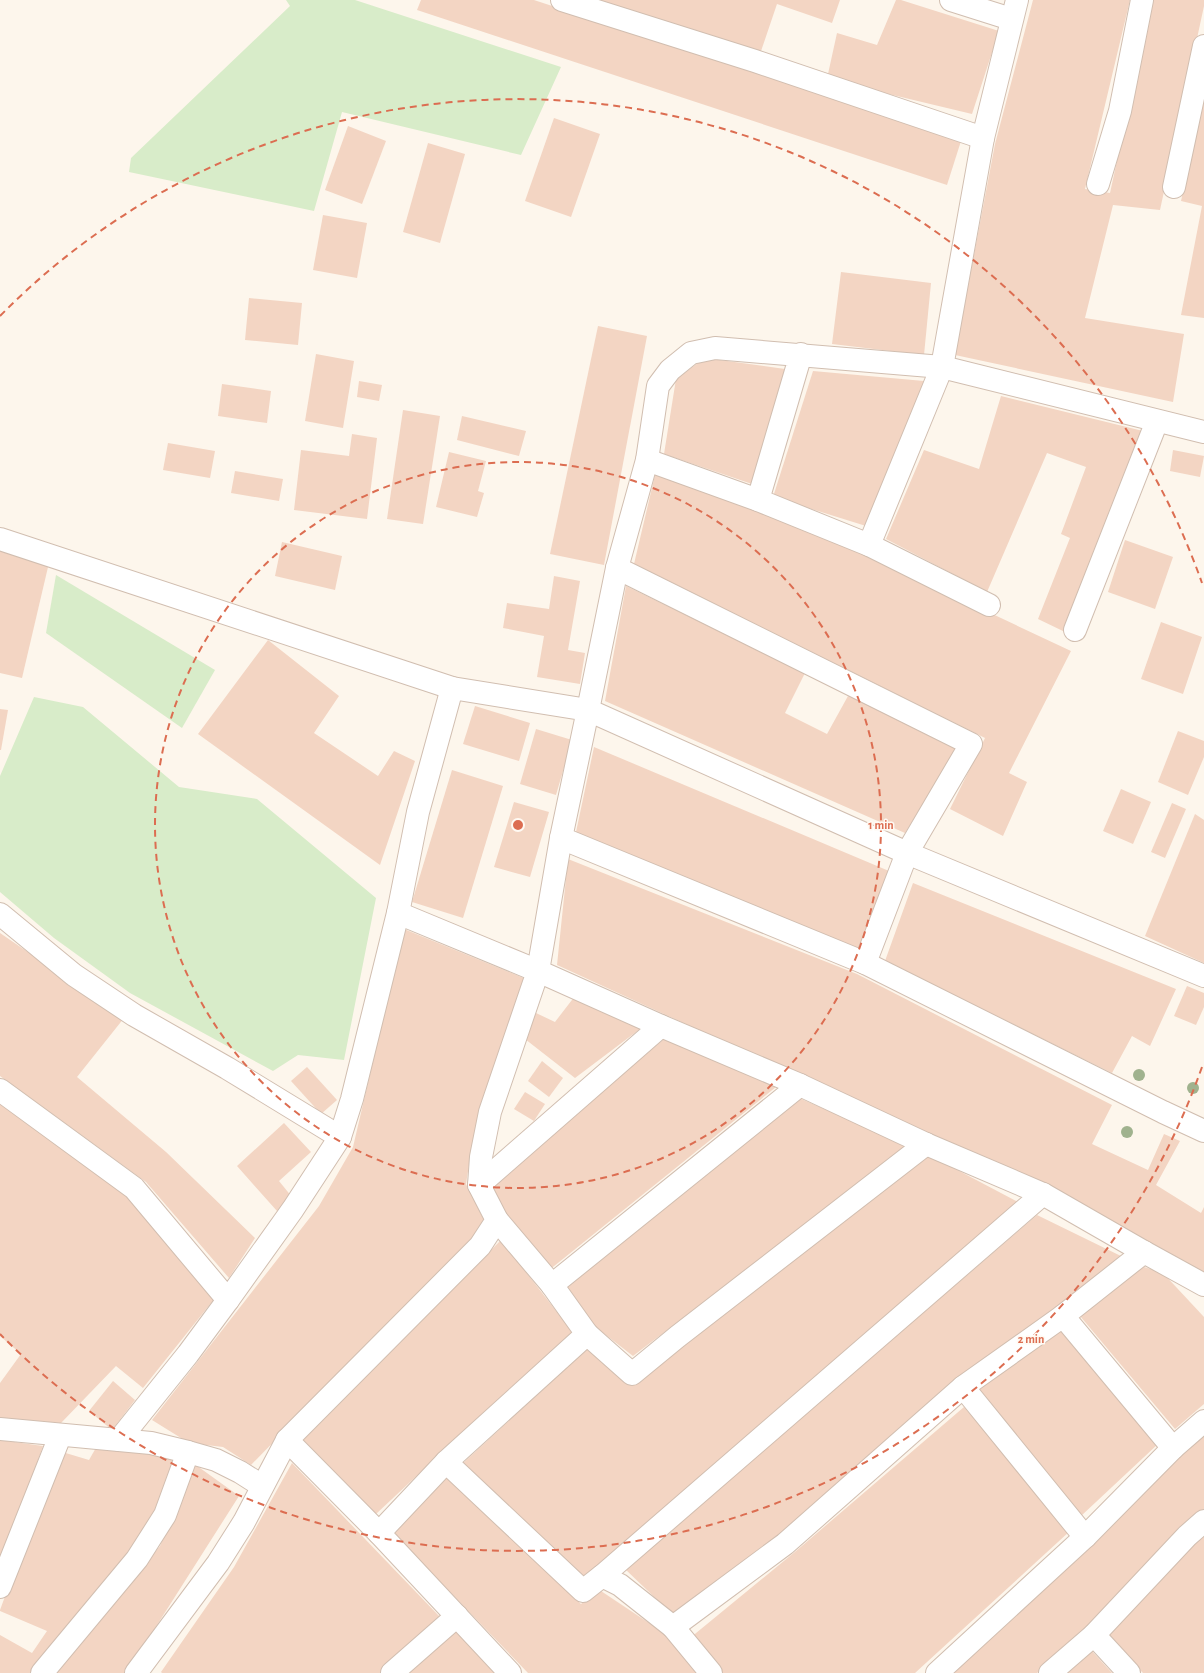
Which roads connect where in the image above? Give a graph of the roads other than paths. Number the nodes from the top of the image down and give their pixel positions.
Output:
1 (562, 0) edge
2 (951, 0) edge
3 (1142, 0) edge
4 (1014, 9) edge
5 (1204, 46) edge
6 (982, 138) junction
7 (1098, 184) dead end
8 (1174, 187) dead end
9 (801, 354) junction
10 (942, 367) junction
11 (1157, 421) junction
12 (1204, 432) edge
13 (647, 460) junction
14 (758, 500) junction
15 (0, 539) edge
16 (869, 545) junction
17 (617, 568) junction
18 (989, 605) dead end
19 (1075, 630) dead end
20 (452, 688) junction
21 (588, 710) junction
22 (561, 838) junction
23 (907, 853) junction
24 (398, 913) junction
25 (0, 914) edge
26 (865, 963) junction
27 (538, 971) junction
28 (1204, 976) edge
29 (661, 1026) junction
30 (800, 1085) junction
31 (0, 1090) edge
32 (1204, 1131) edge
33 (340, 1137) junction
34 (926, 1144) junction
35 (479, 1185) junction
36 (1043, 1194) junction
37 (496, 1220) junction
38 (1144, 1252) junction
39 (552, 1285) junction
40 (1204, 1285) edge
41 (228, 1300) junction
42 (1063, 1316) junction
43 (587, 1334) junction
44 (963, 1387) junction
45 (1204, 1421) edge
46 (0, 1429) edge
47 (60, 1436) junction
48 (119, 1440) junction
49 (287, 1440) junction
50 (1173, 1448) junction
51 (188, 1452) junction
52 (446, 1462) junction
53 (262, 1486) junction
54 (1204, 1521) edge
55 (379, 1533) junction
56 (1085, 1537) junction
57 (602, 1576) junction
58 (0, 1586) edge
59 (457, 1616) junction
60 (673, 1628) junction
61 (1094, 1635) junction
62 (143, 1670) edge
63 (42, 1673) edge
64 (392, 1673) edge
65 (510, 1673) edge
66 (711, 1673) edge
67 (936, 1673) edge
68 (1050, 1673) edge
69 (1129, 1673) edge

1 - 6 street
2 - 4 street
3 - 7 street
4 - 6 street
5 - 8 street
6 - 10 street
9 - 10 street
9 - 13 street
9 - 14 street
10 - 11 street
10 - 16 street
11 - 12 street
11 - 19 street
13 - 14 street
13 - 17 street
14 - 16 street
15 - 20 street
16 - 18 street
17 - 21 street
17 - 23 street
20 - 21 street
20 - 24 street
21 - 22 street
21 - 23 street
22 - 26 street
22 - 27 street
23 - 26 street
23 - 28 street
24 - 27 street
24 - 33 street
25 - 33 street
26 - 32 street
27 - 29 street
27 - 35 street
29 - 30 street
29 - 35 street
30 - 34 street
30 - 39 street
31 - 41 street
33 - 41 street
34 - 36 street
34 - 43 street
35 - 37 street
36 - 38 street
36 - 57 street
37 - 39 street
37 - 49 street
38 - 40 street
38 - 42 street
39 - 43 street
41 - 48 street
42 - 44 street
42 - 50 street
43 - 52 street
44 - 56 street
44 - 60 street
45 - 50 street
46 - 47 street
47 - 48 street
47 - 58 street
48 - 51 street
49 - 53 street
49 - 55 street
50 - 56 street
51 - 53 street
51 - 63 street
52 - 55 street
52 - 57 street
53 - 62 street
54 - 61 street
55 - 59 street
56 - 67 street
57 - 60 street
59 - 64 street
59 - 65 street
60 - 66 street
61 - 68 street
61 - 69 street

